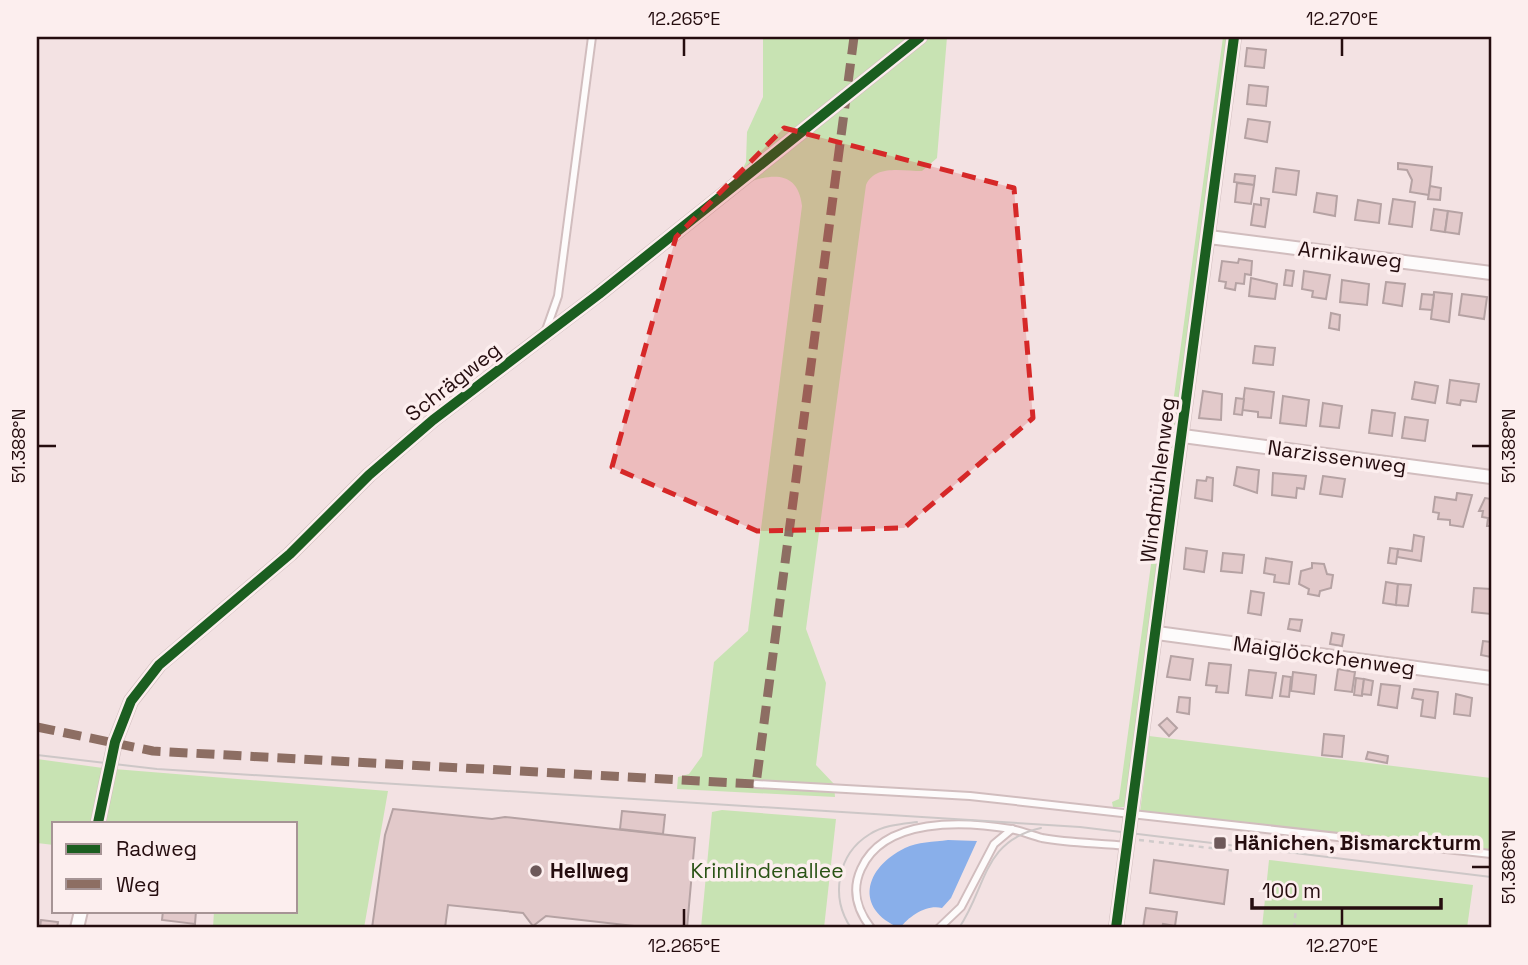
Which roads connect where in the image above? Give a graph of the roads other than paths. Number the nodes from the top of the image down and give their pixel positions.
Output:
1 (592, 37) edge
2 (920, 37) edge
3 (1234, 37) edge
4 (1209, 237) junction
5 (1491, 273) edge
6 (542, 338) junction
7 (1182, 436) junction
8 (1491, 477) edge
9 (1157, 634) junction
10 (1491, 678) edge
11 (756, 784) dead end
12 (1132, 814) junction
13 (97, 822) edge
14 (1012, 829) junction
15 (1128, 843) junction
16 (1491, 854) edge
17 (871, 928) edge
18 (939, 928) edge
19 (1116, 928) edge

1 - 6 lane
2 - 6 street, Schrägweg
3 - 4 street, Windmühlenweg
4 - 5 street, Arnikaweg
4 - 7 street, Windmühlenweg
6 - 13 street, Schrägweg
7 - 8 street, Narzissenweg
7 - 9 street, Windmühlenweg
9 - 10 street, Maiglöckchenweg
9 - 12 street, Windmühlenweg
11 - 12 lane
12 - 15 street, Windmühlenweg
12 - 16 lane
14 - 15 lane
14 - 17 lane
14 - 18 lane
15 - 19 street, Windmühlenweg

